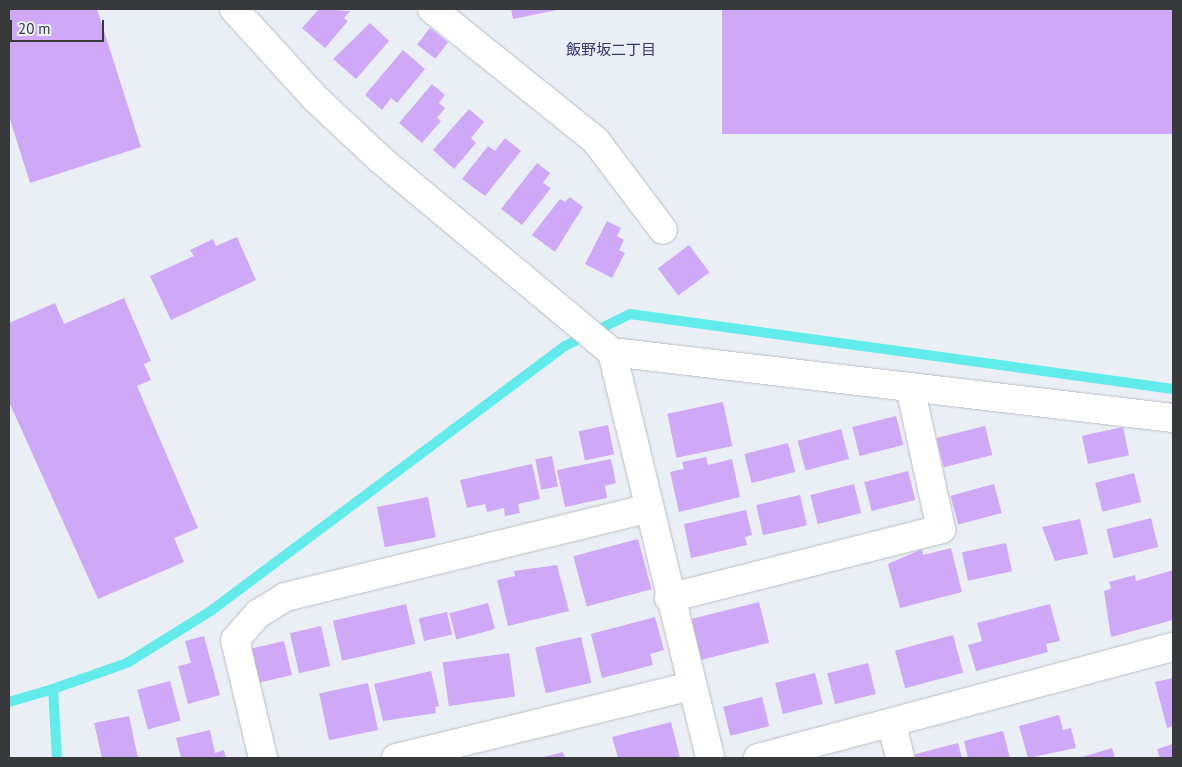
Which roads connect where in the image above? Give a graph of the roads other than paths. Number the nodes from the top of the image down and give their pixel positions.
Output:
1 (234, 9) edge
2 (432, 9) edge
3 (663, 230) dead end
4 (607, 348) junction
5 (910, 388) junction
6 (1173, 418) edge
7 (647, 509) junction
8 (669, 598) junction
9 (1173, 647) edge
10 (692, 686) junction
11 (892, 725) junction
12 (263, 758) edge
13 (396, 758) edge
14 (710, 758) edge
15 (758, 758) edge
16 (900, 758) edge

1 - 4 street
2 - 3 street
4 - 5 street
4 - 7 street
5 - 6 street
5 - 8 street
7 - 8 street
7 - 12 street
8 - 10 street
9 - 11 street
10 - 13 street
10 - 14 street
11 - 15 street
11 - 16 street

